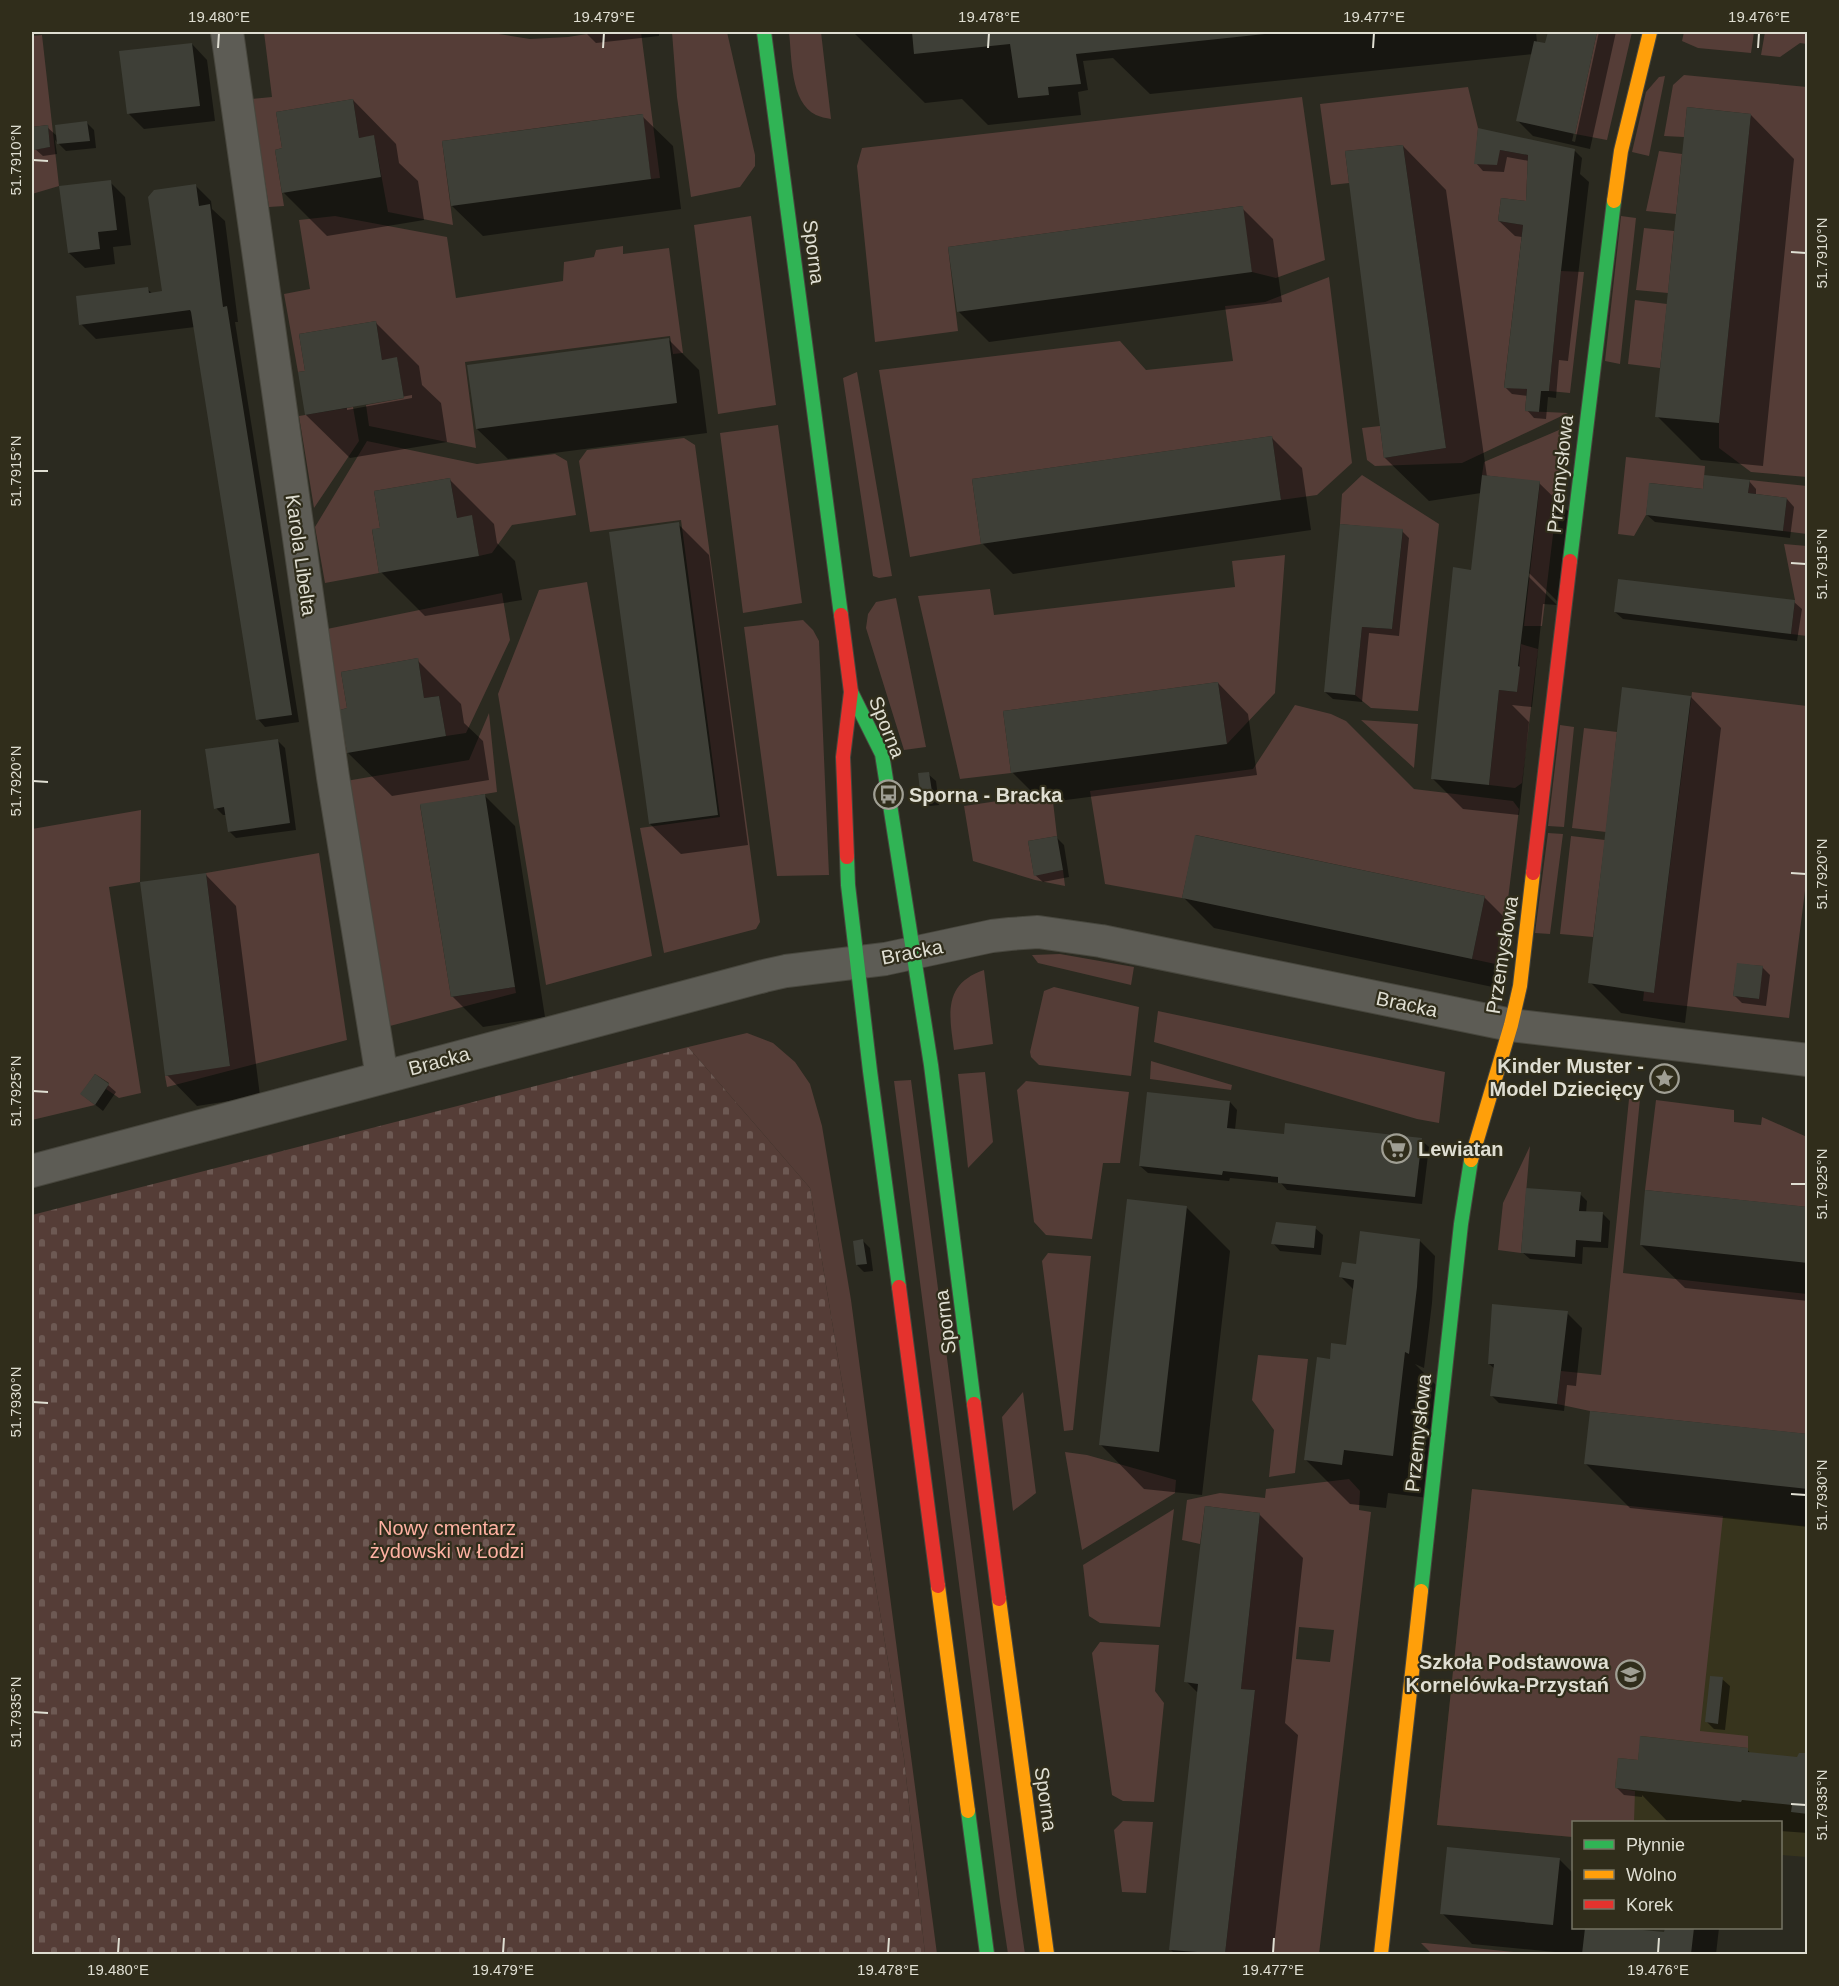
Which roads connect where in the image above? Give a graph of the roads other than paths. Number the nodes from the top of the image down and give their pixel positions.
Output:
1 (227, 32) edge
2 (764, 32) edge
3 (1650, 32) edge
4 (851, 692) junction
5 (914, 953) junction
6 (858, 962) junction
7 (1511, 1025) junction
8 (1808, 1060) edge
9 (381, 1077) junction
10 (32, 1171) edge
11 (987, 1954) edge
12 (1047, 1954) edge
13 (1381, 1954) edge

1 - 9 street, Karola Libelta
2 - 4 street, Sporna
3 - 7 street, Przemysłowa
4 - 5 street, Sporna
4 - 6 street, Sporna
5 - 6 street, Bracka
5 - 7 street, Bracka
5 - 12 street, Sporna
6 - 9 street, Bracka
6 - 11 street, Sporna
7 - 8 street, Bracka
7 - 13 street, Przemysłowa
9 - 10 street, Bracka

